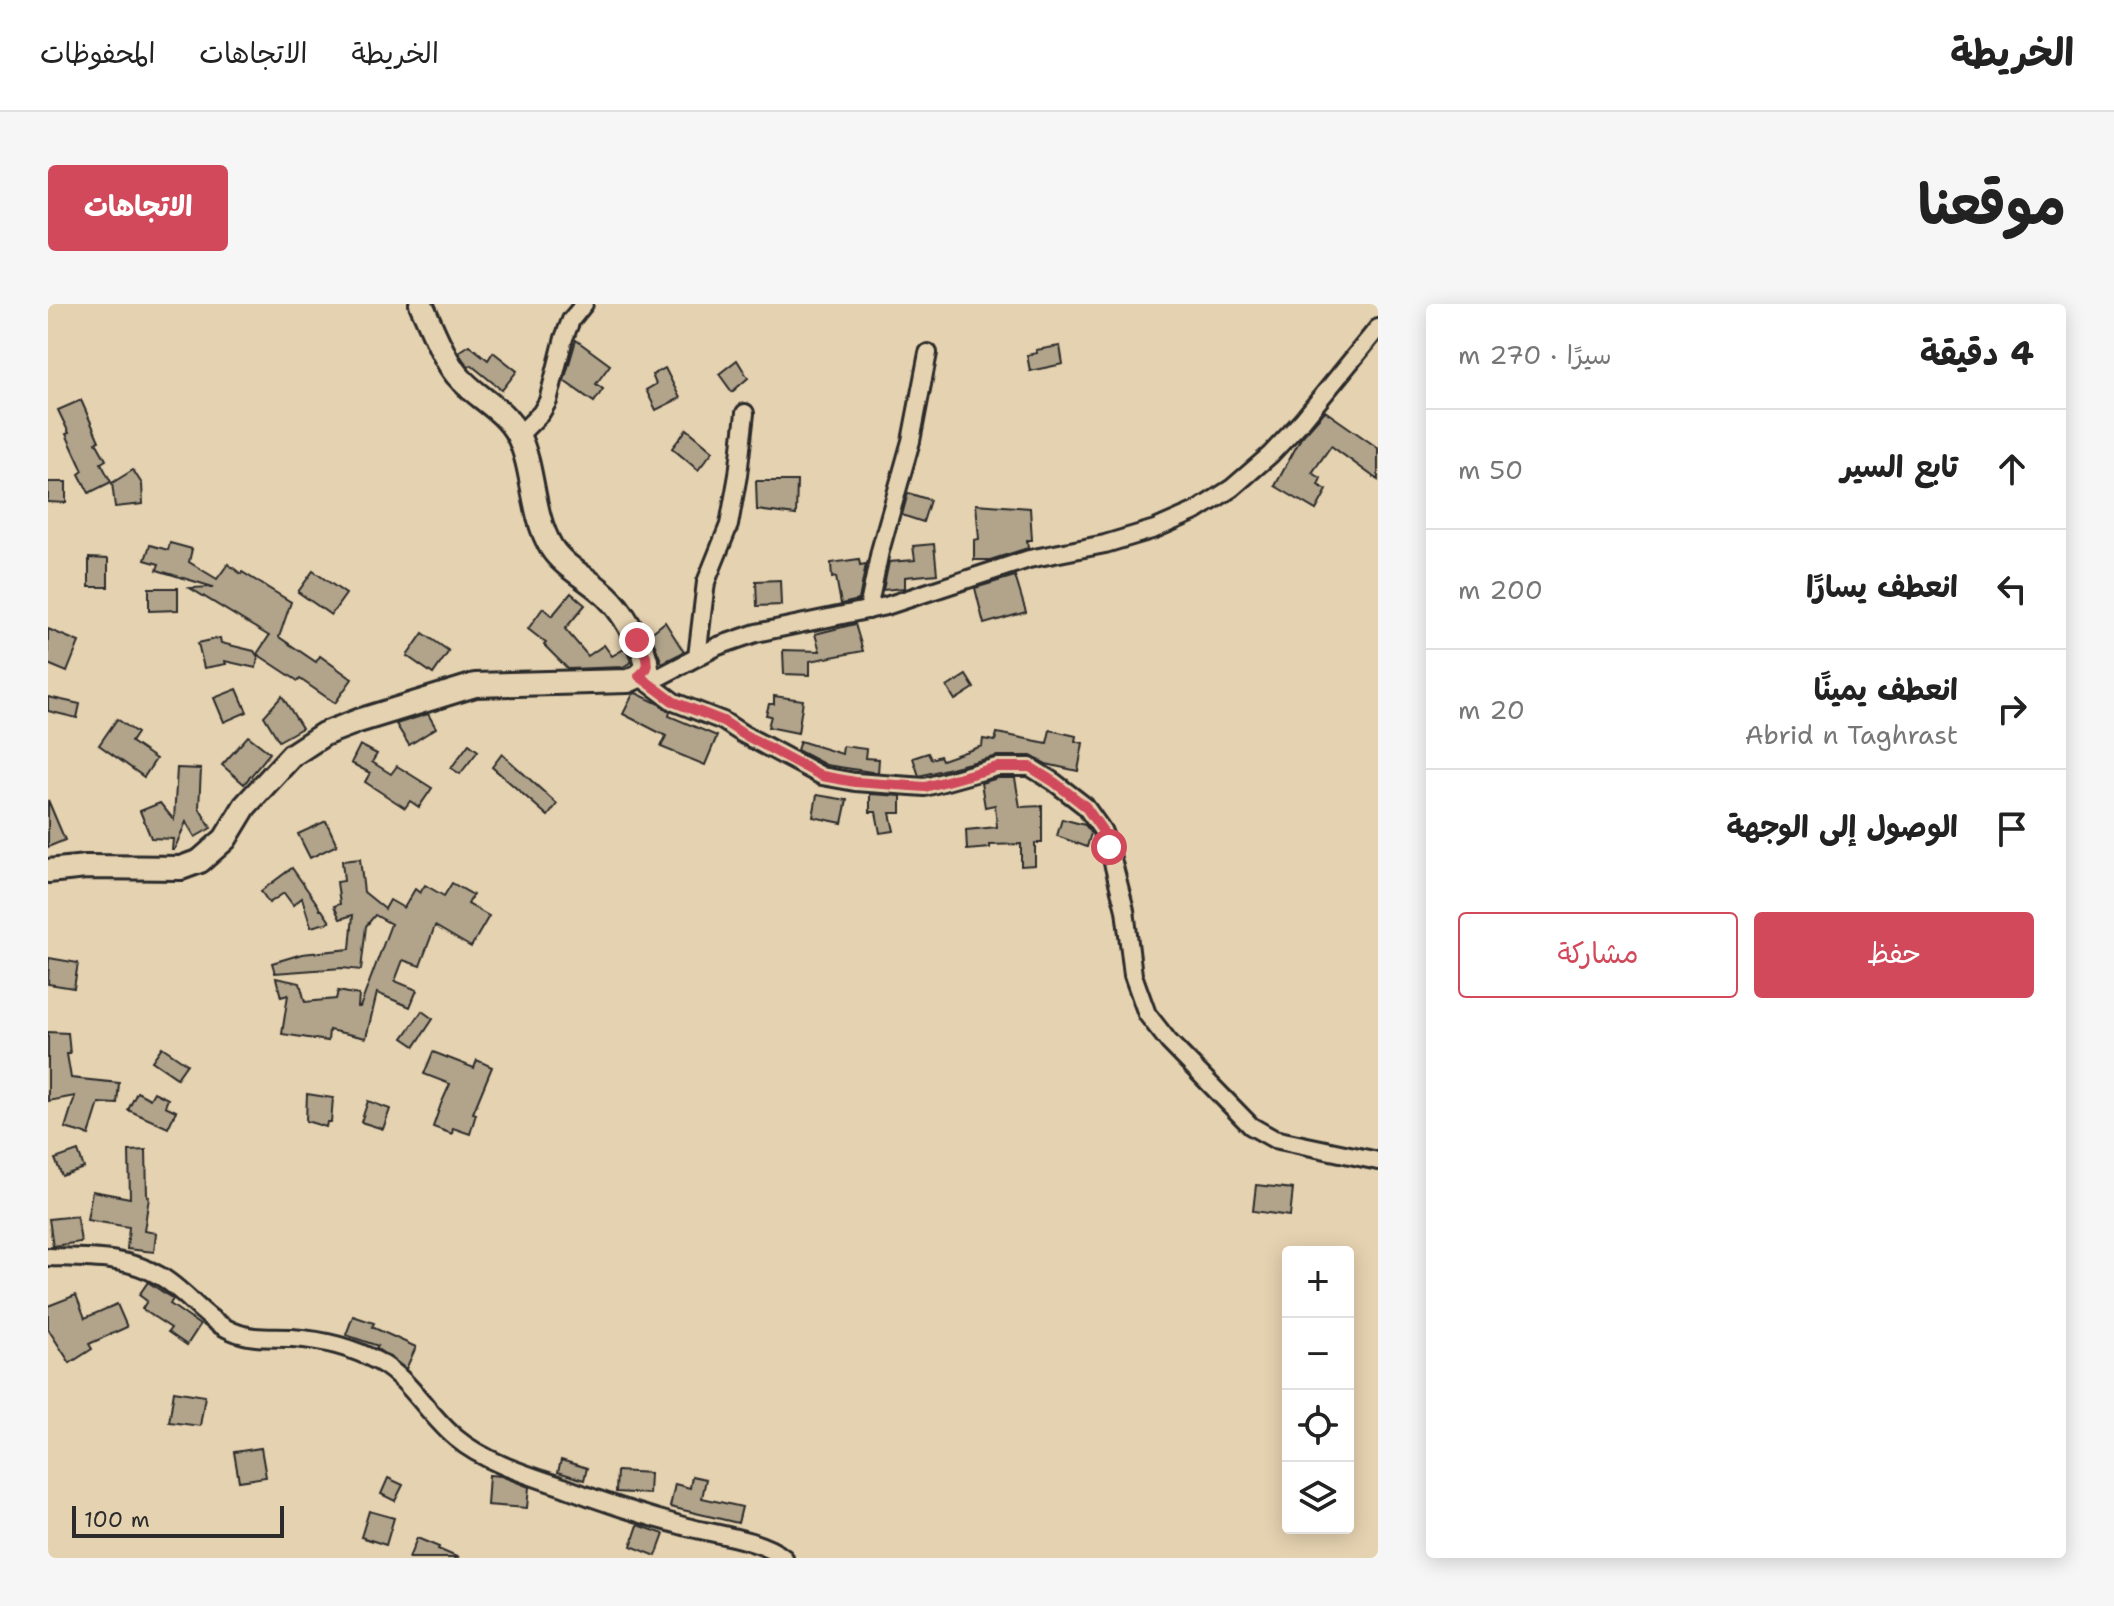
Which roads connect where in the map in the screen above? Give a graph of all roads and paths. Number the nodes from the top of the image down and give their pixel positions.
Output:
1 (421, 304) edge
2 (584, 304) edge
3 (1378, 328) edge
4 (928, 353) dead end
5 (745, 413) dead end
6 (518, 436) junction
7 (868, 610) junction
8 (697, 657) junction
9 (639, 676) junction
10 (48, 871) edge
11 (1378, 1161) edge
12 (48, 1257) edge
13 (784, 1558) edge

1 - 6 street
2 - 6 street
3 - 7 street
4 - 7 street
5 - 8 street
6 - 9 street
7 - 8 street
8 - 9 street
9 - 10 street
9 - 11 street
12 - 13 street

